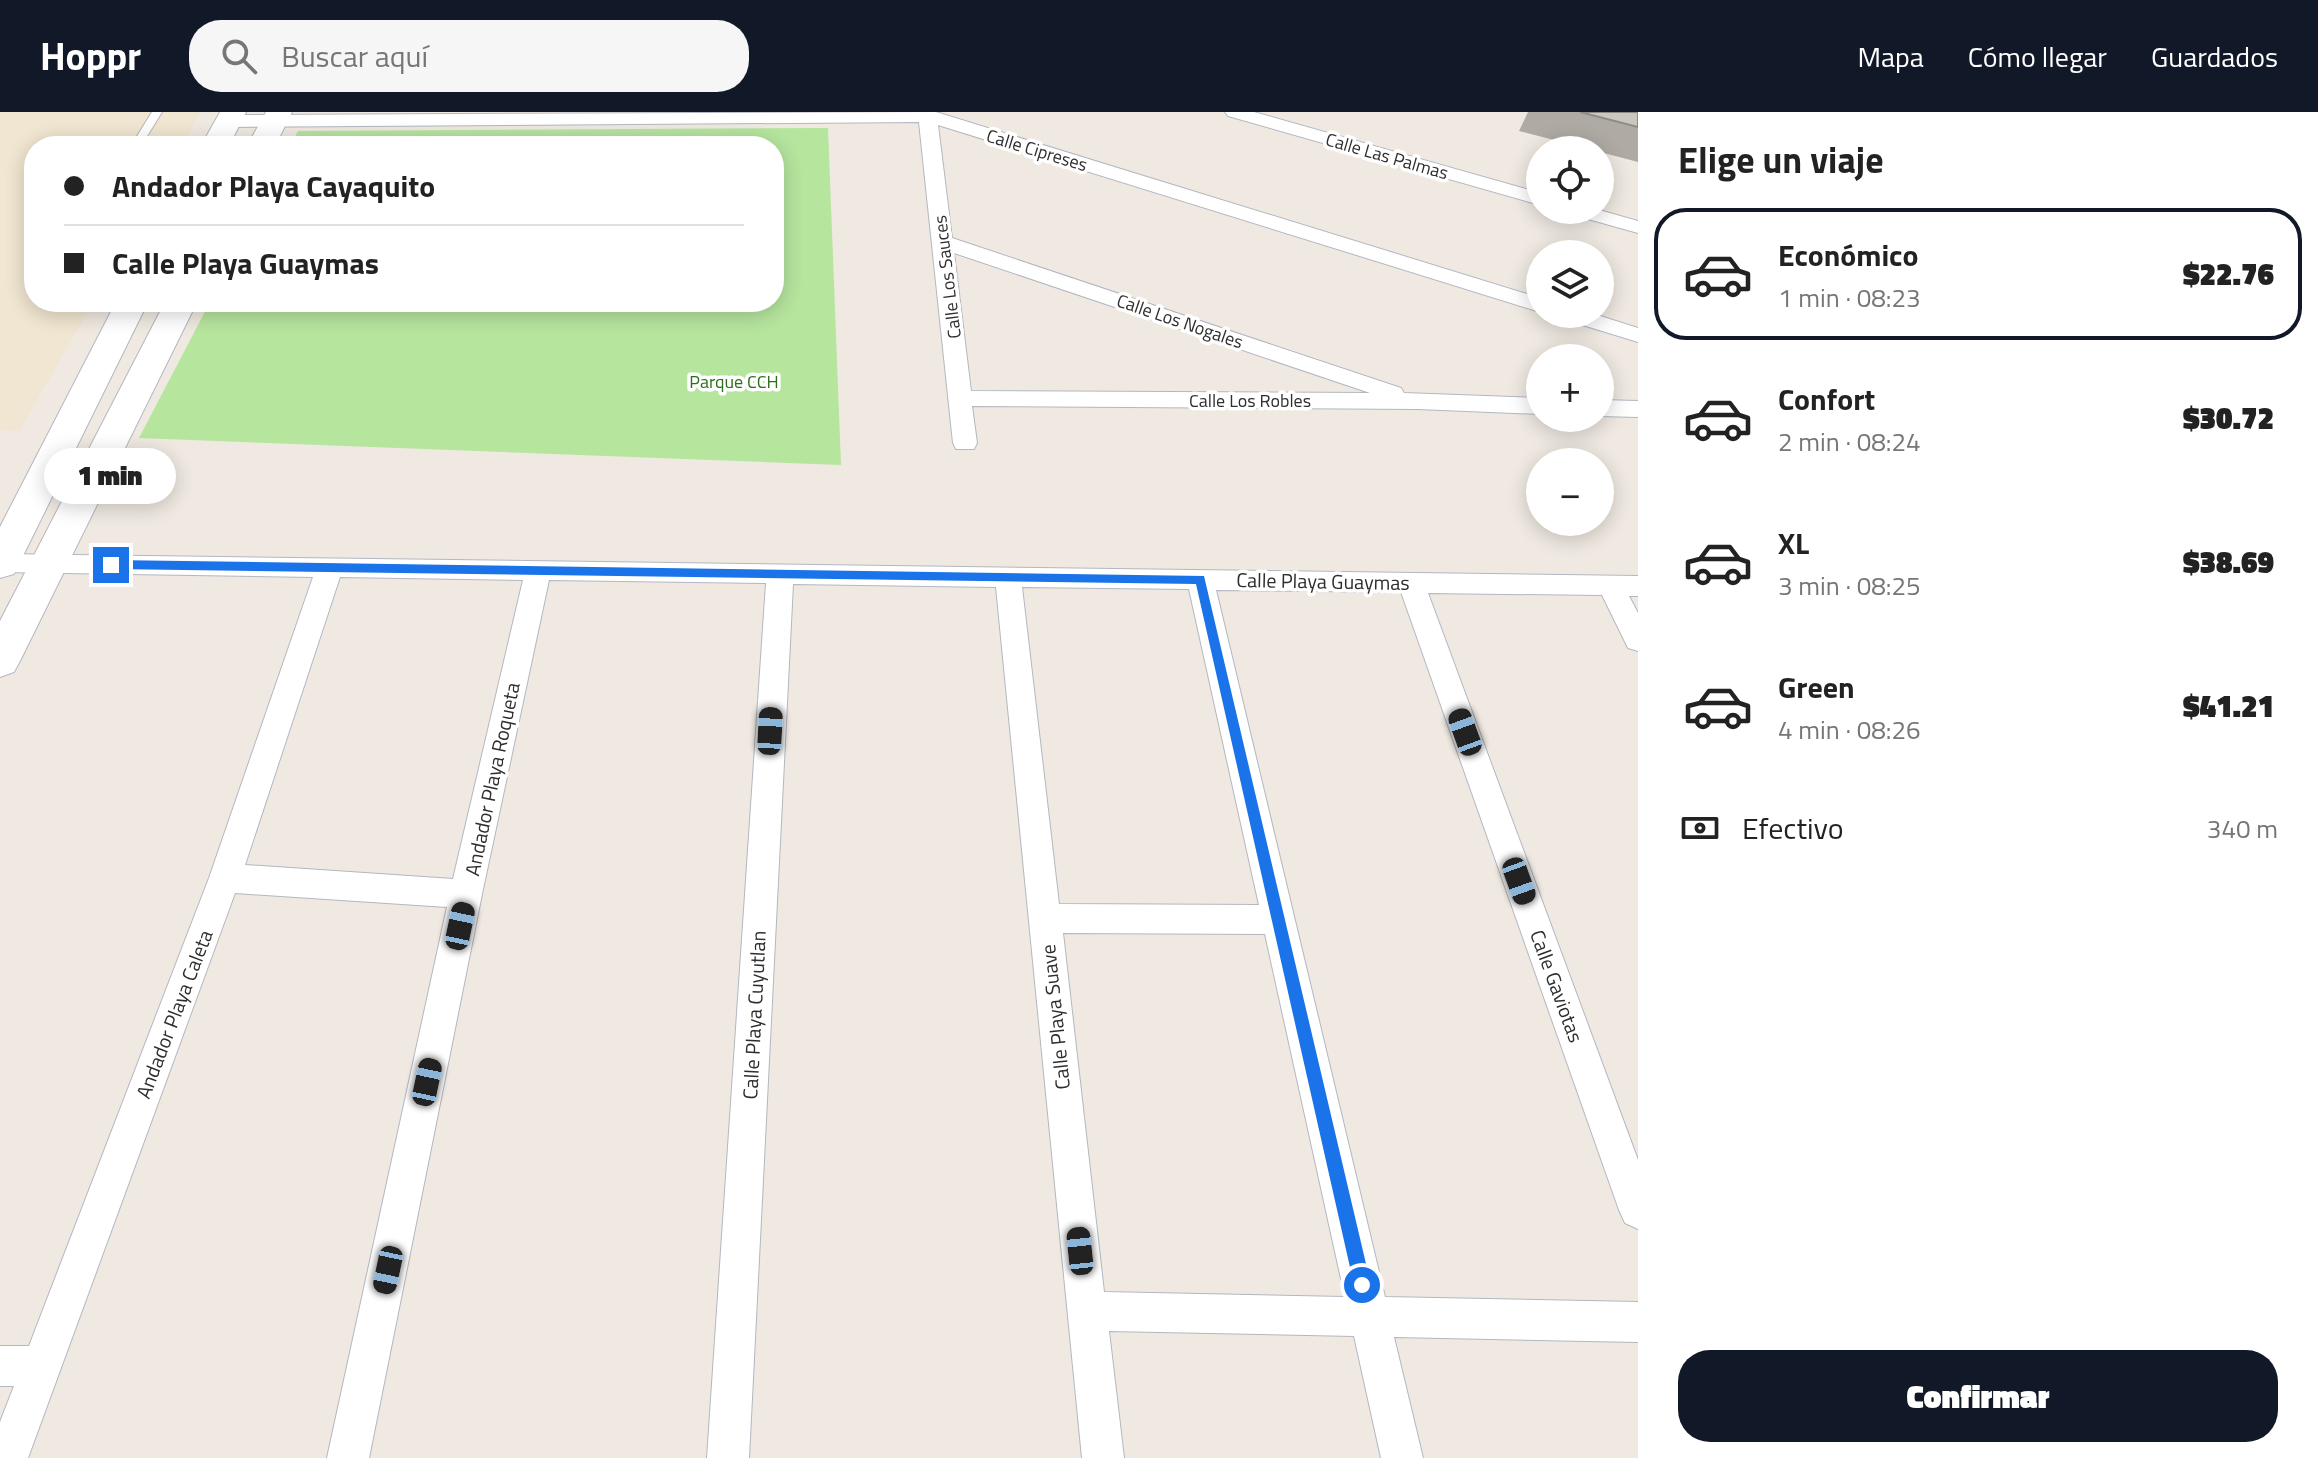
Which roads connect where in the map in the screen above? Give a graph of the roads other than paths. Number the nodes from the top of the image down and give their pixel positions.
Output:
1 (157, 112) edge
2 (1234, 112) edge
3 (927, 114) edge
4 (231, 116) edge
5 (277, 116) edge
6 (142, 136) edge
7 (220, 136) edge
8 (266, 136) edge
9 (1526, 195) edge
10 (1614, 220) edge
11 (1638, 227) edge
12 (942, 242) junction
13 (1526, 301) edge
14 (127, 312) edge
15 (176, 312) edge
16 (1614, 327) edge
17 (1638, 335) edge
18 (961, 398) junction
19 (1418, 401) junction
20 (1526, 405) edge
21 (1614, 408) edge
22 (1638, 409) edge
23 (965, 443) dead end
24 (0, 564) edge
25 (49, 564) junction
26 (330, 567) junction
27 (538, 570) junction
28 (780, 573) junction
29 (1008, 576) junction
30 (1200, 579) junction
31 (1411, 582) junction
32 (1624, 586) edge
33 (1638, 641) edge
34 (0, 661) edge
35 (225, 878) junction
36 (466, 894) junction
37 (1045, 918) junction
38 (1279, 920) junction
39 (1638, 1210) edge
40 (1087, 1311) junction
41 (1369, 1316) junction
42 (1638, 1322) edge
43 (0, 1366) edge
44 (41, 1366) junction
45 (7, 1458) edge
46 (348, 1458) edge
47 (728, 1458) edge
48 (1103, 1458) edge
49 (1402, 1458) edge

1 - 6 lane
2 - 9 street, Calle Las Palmas
3 - 5 street, Calle Cipreses
3 - 12 street, Calle Los Sauces
3 - 13 street, Calle Cipreses
4 - 5 street, Calle Cipreses
4 - 7 main road
5 - 8 main road
10 - 11 street
12 - 18 street, Calle Los Sauces
12 - 19 street, Calle Los Nogales
14 - 24 main road
15 - 25 main road
16 - 17 street
18 - 19 street, Calle Los Robles
18 - 23 street, Calle Los Sauces
19 - 20 street, Calle Los Robles
21 - 22 street
24 - 25 street, Calle Playa Guaymas
25 - 26 street, Calle Playa Guaymas
25 - 34 main road
26 - 27 street, Calle Playa Guaymas
26 - 35 street, Andador Playa Caleta
27 - 28 street, Calle Playa Guaymas
27 - 36 street, Andador Playa Roqueta
28 - 29 street, Calle Playa Guaymas
28 - 47 street, Calle Playa Cuyutlan
29 - 30 street, Calle Playa Guaymas
29 - 37 street, Calle Playa Suave
30 - 31 street, Calle Playa Guaymas
30 - 38 street
31 - 32 street, Calle Playa Guaymas
31 - 39 street, Calle Gaviotas
32 - 33 street
35 - 36 street
35 - 44 street, Andador Playa Caleta
36 - 46 street, Andador Playa Roqueta
37 - 38 street
37 - 40 street, Calle Playa Suave
38 - 41 street
40 - 41 street
40 - 48 street, Calle Playa Suave
41 - 42 street
41 - 49 street
43 - 44 street
44 - 45 street, Andador Playa Caleta

